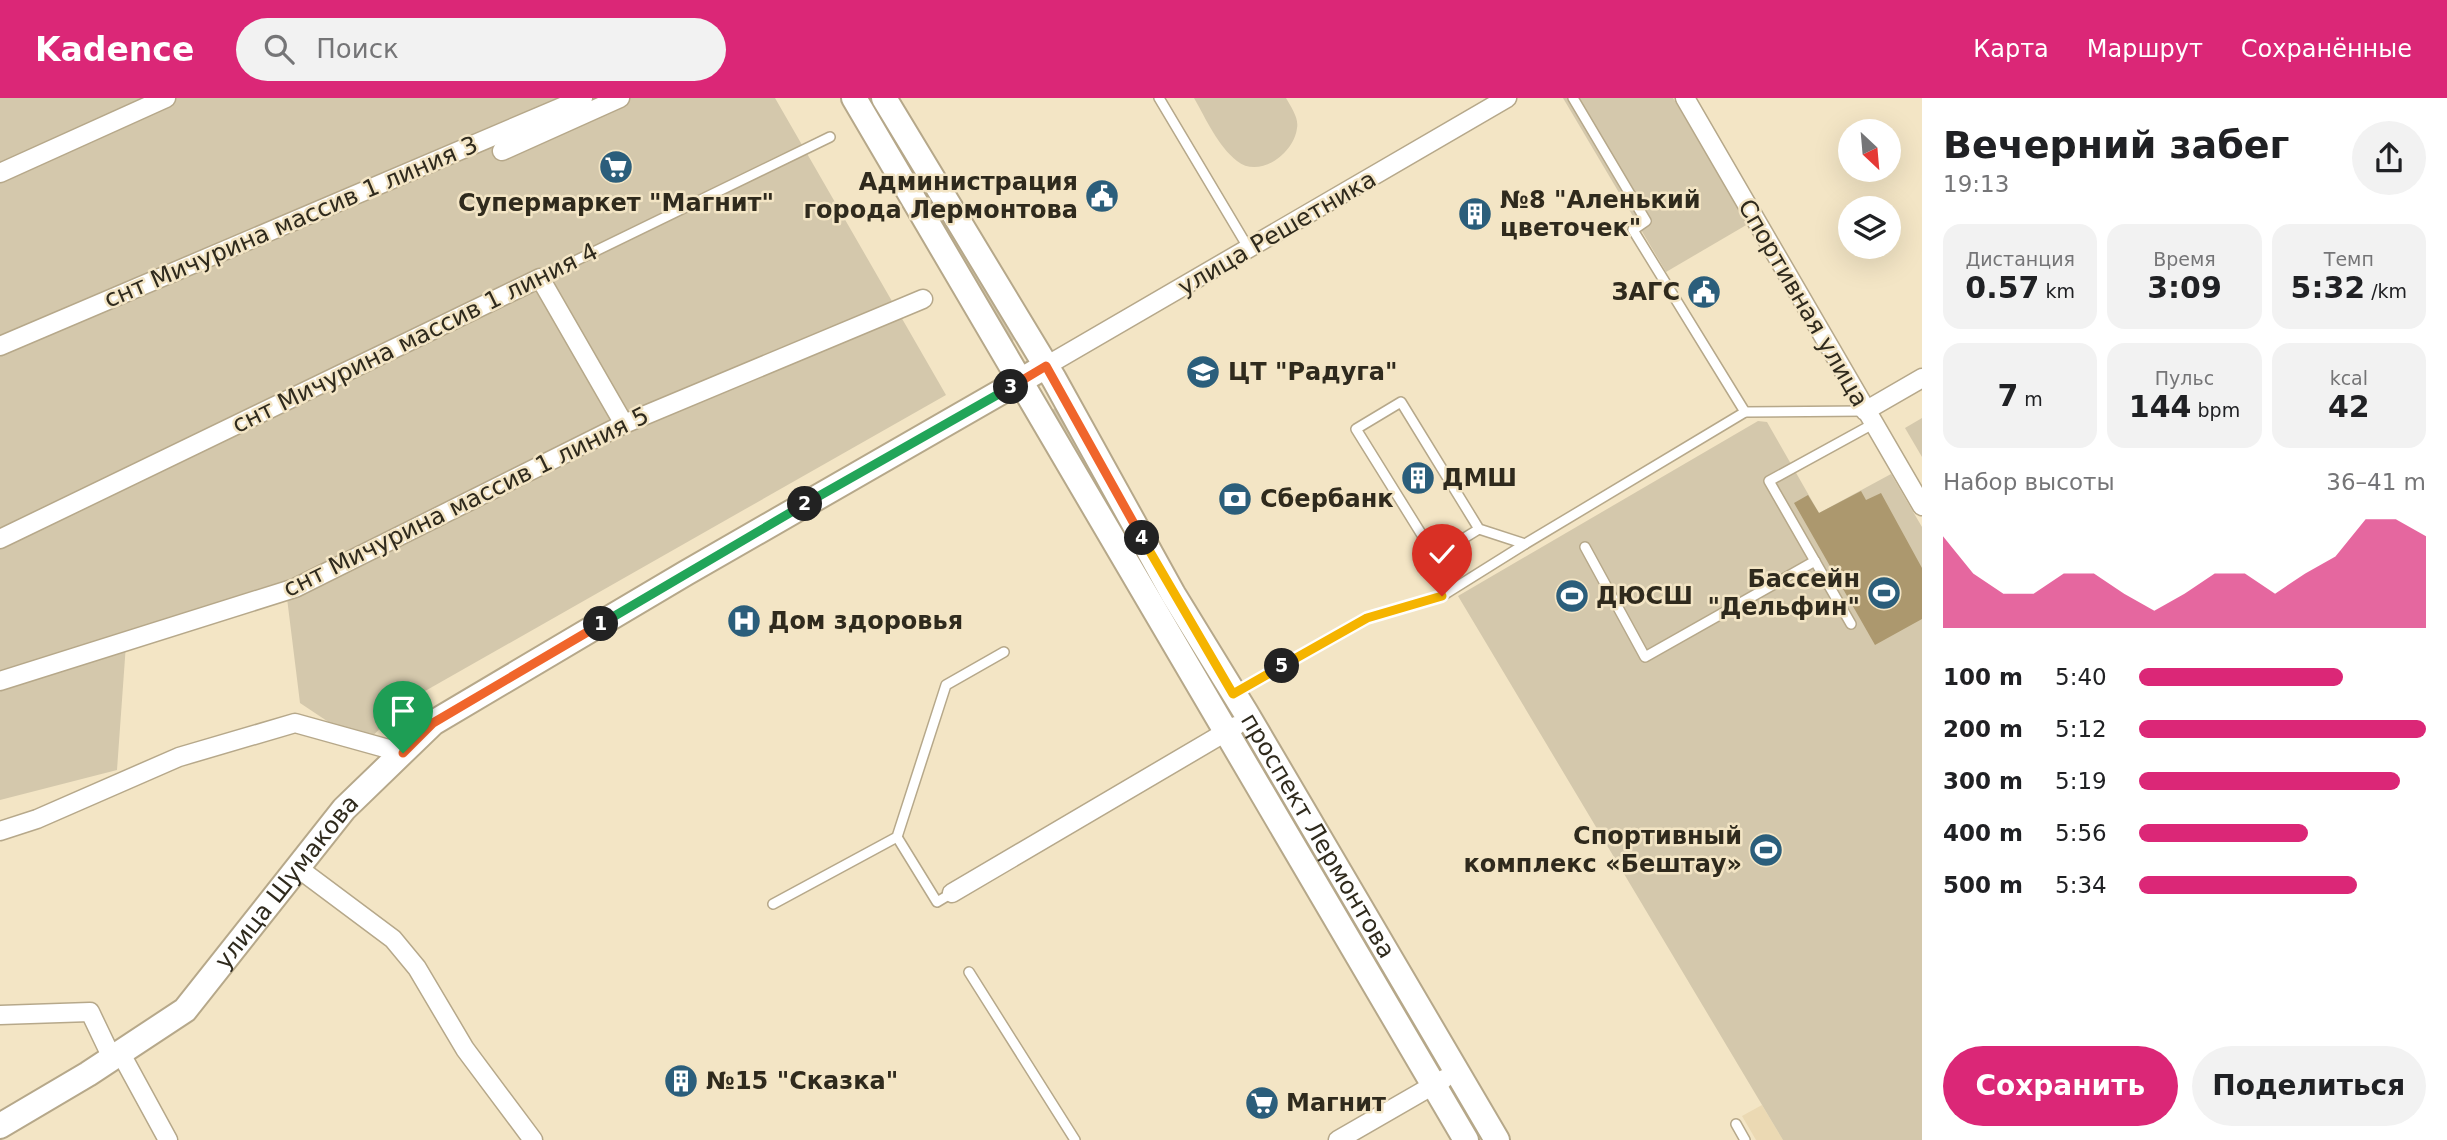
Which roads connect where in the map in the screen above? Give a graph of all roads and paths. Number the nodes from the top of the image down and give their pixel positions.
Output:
1 (166, 98) edge
2 (583, 98) edge
3 (620, 98) edge
4 (854, 98) edge
5 (884, 98) edge
6 (1159, 98) edge
7 (1507, 98) edge
8 (1573, 98) edge
9 (1685, 98) edge
10 (831, 137) dead end
11 (502, 150) dead end
12 (0, 173) edge
13 (1250, 249) junction
14 (540, 278) junction
15 (923, 299) dead end
16 (0, 346) edge
17 (1046, 366) junction
18 (1922, 378) edge
19 (1021, 382) junction
20 (1745, 412) junction
21 (1869, 418) junction
22 (624, 424) junction
23 (1922, 506) edge
24 (1479, 530) junction
25 (0, 539) edge
26 (1525, 544) junction
27 (1586, 547) dead end
28 (1815, 561) junction
29 (1852, 624) dead end
30 (1004, 652) dead end
31 (0, 681) edge
32 (1233, 694) junction
33 (1249, 719) junction
34 (1226, 732) junction
35 (403, 753) junction
36 (0, 831) edge
37 (897, 837) junction
38 (298, 869) junction
39 (953, 892) joint
40 (773, 904) dead end
41 (969, 972) dead end
42 (0, 1015) edge
43 (116, 1055) junction
44 (1456, 1072) junction
45 (1433, 1085) junction
46 (1736, 1124) dead end
47 (0, 1126) edge
48 (168, 1140) edge
49 (533, 1140) edge
50 (1075, 1140) edge
51 (1338, 1140) edge
52 (1466, 1140) edge
53 (1497, 1140) edge
54 (1745, 1140) edge

1 - 12 street
2 - 16 street, снт Мичурина массив 1 линия 3
3 - 11 street
4 - 19 street, проспект Лермонтова
5 - 17 street, проспект Лермонтова
6 - 13 lane
7 - 13 street, улица Решетника
8 - 20 lane
9 - 21 street, Спортивная улица
10 - 14 lane, снт Мичурина массив 1 линия 4
13 - 17 street, улица Решетника
14 - 22 street
14 - 25 street, снт Мичурина массив 1 линия 4
15 - 22 street, снт Мичурина массив 1 линия 5
17 - 19 street, улица Шумакова
17 - 32 street, проспект Лермонтова
18 - 21 street
19 - 34 street, проспект Лермонтова
19 - 35 street, улица Шумакова
20 - 21 lane
20 - 26 lane
21 - 23 street, Спортивная улица
21 - 28 lane
22 - 31 street, снт Мичурина массив 1 линия 5
24 - 24 lane
24 - 26 lane
26 - 32 lane
27 - 28 lane
28 - 29 lane
30 - 37 lane
32 - 33 street, проспект Лермонтова
33 - 34 street
33 - 44 street, проспект Лермонтова
34 - 39 street
34 - 45 street, проспект Лермонтова
35 - 36 street
35 - 38 street, улица Шумакова
37 - 39 lane
37 - 40 lane
38 - 43 street, улица Шумакова
38 - 49 street
41 - 50 lane
42 - 43 street
43 - 47 street, улица Шумакова
43 - 48 street
44 - 45 street
44 - 53 street, проспект Лермонтова
45 - 51 street
45 - 52 street, проспект Лермонтова
46 - 54 lane

